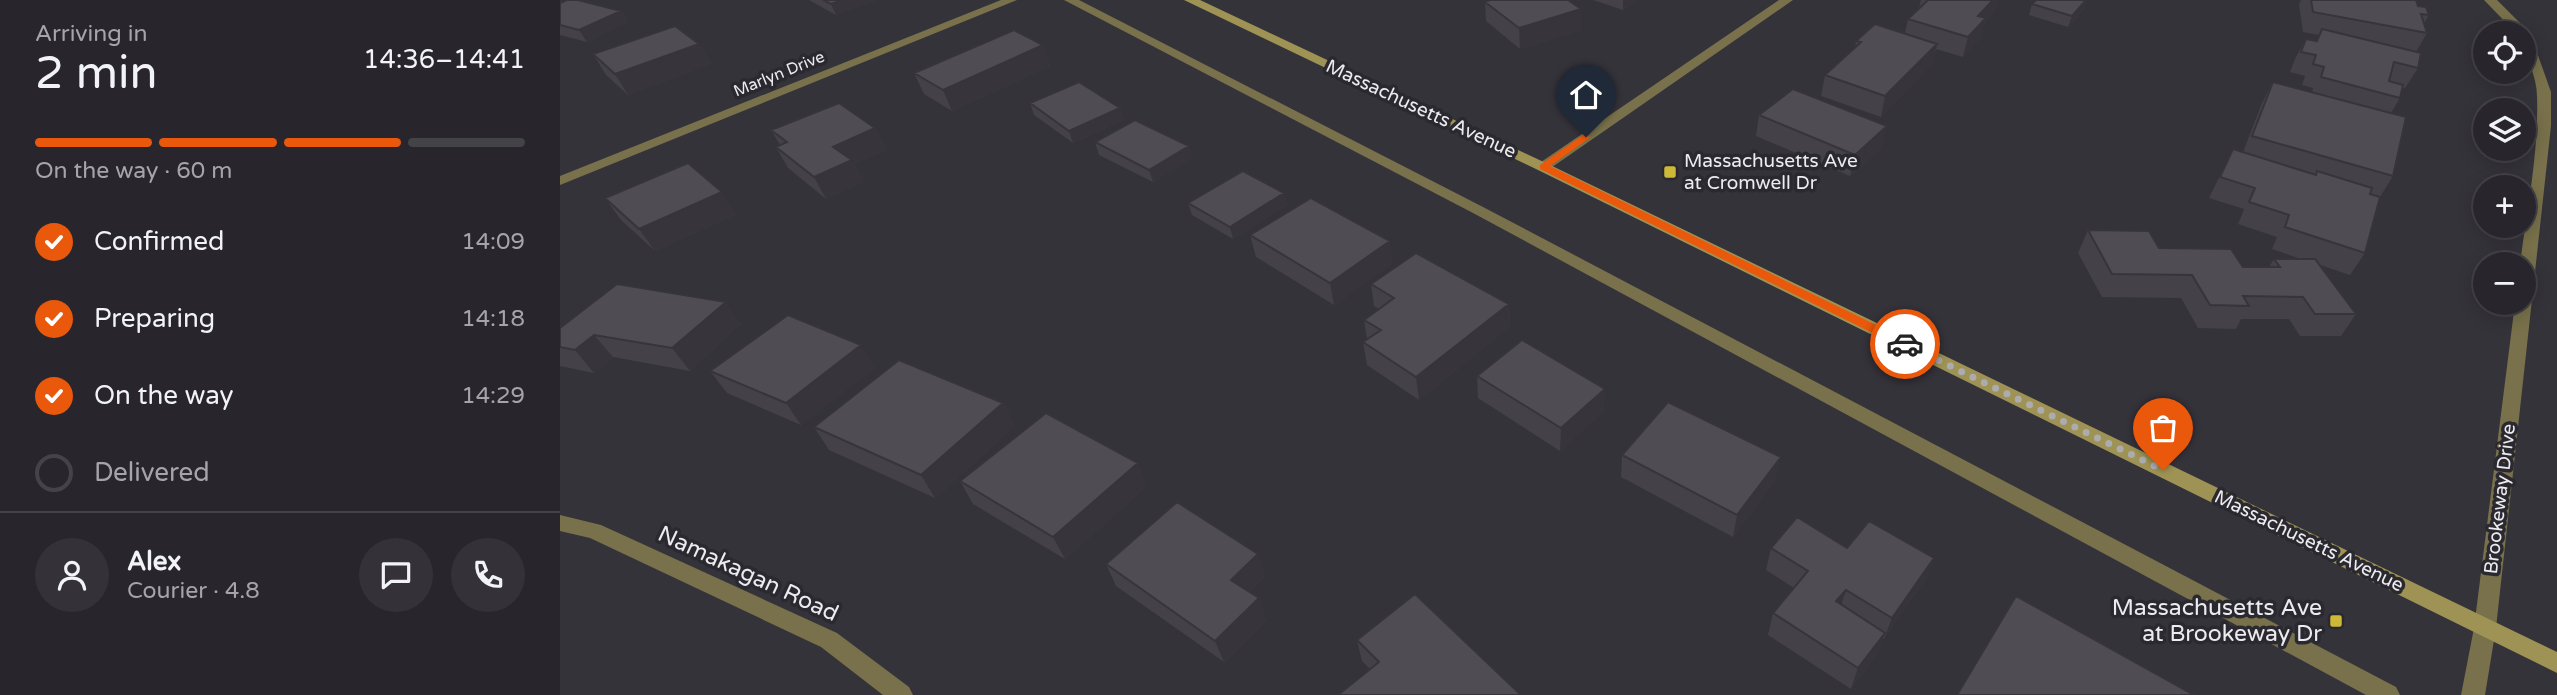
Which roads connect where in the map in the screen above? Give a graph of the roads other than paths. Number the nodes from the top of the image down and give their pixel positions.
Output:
1 (1011, 0) edge
2 (1070, 0) edge
3 (1190, 0) edge
4 (1787, 0) edge
5 (2490, 0) edge
6 (2511, 21) edge
7 (2536, 70) edge
8 (2551, 127) edge
9 (1543, 167) junction
10 (563, 175) edge
11 (2531, 252) edge
12 (2521, 315) edge
13 (560, 523) edge
14 (2485, 628) junction
15 (2557, 663) edge
16 (901, 695) edge
17 (2388, 695) edge
18 (2473, 695) edge

1 - 10 street, Marlyn Drive
2 - 17 street
3 - 9 main road, Massachusetts Avenue
4 - 9 street
5 - 6 street, Brookeway Drive
7 - 8 street, Brookeway Drive
8 - 11 street, Brookeway Drive
9 - 14 main road, Massachusetts Avenue
12 - 14 street, Brookeway Drive
13 - 16 street, Namakagan Road
14 - 15 main road, Massachusetts Avenue
14 - 18 street, Brookeway Drive

